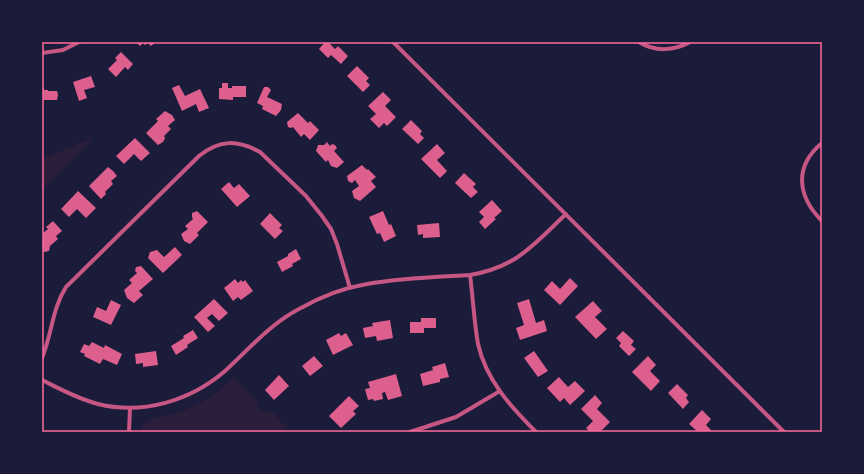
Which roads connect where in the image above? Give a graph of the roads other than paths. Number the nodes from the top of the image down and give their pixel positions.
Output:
1 (79, 42) edge
2 (393, 42) edge
3 (639, 42) edge
4 (690, 42) edge
5 (42, 53) edge
6 (822, 143) edge
7 (566, 214) junction
8 (822, 221) edge
9 (470, 275) junction
10 (350, 288) junction
11 (42, 358) edge
12 (42, 380) edge
13 (500, 391) junction
14 (130, 408) junction
15 (129, 432) edge
16 (410, 432) edge
17 (536, 432) edge
18 (784, 432) edge

1 - 5 street
2 - 7 street
3 - 4 street
6 - 8 street
7 - 9 street
7 - 18 street
9 - 10 street
9 - 13 street
10 - 11 street
10 - 14 street
12 - 14 street
13 - 16 street
13 - 17 street
14 - 15 street

